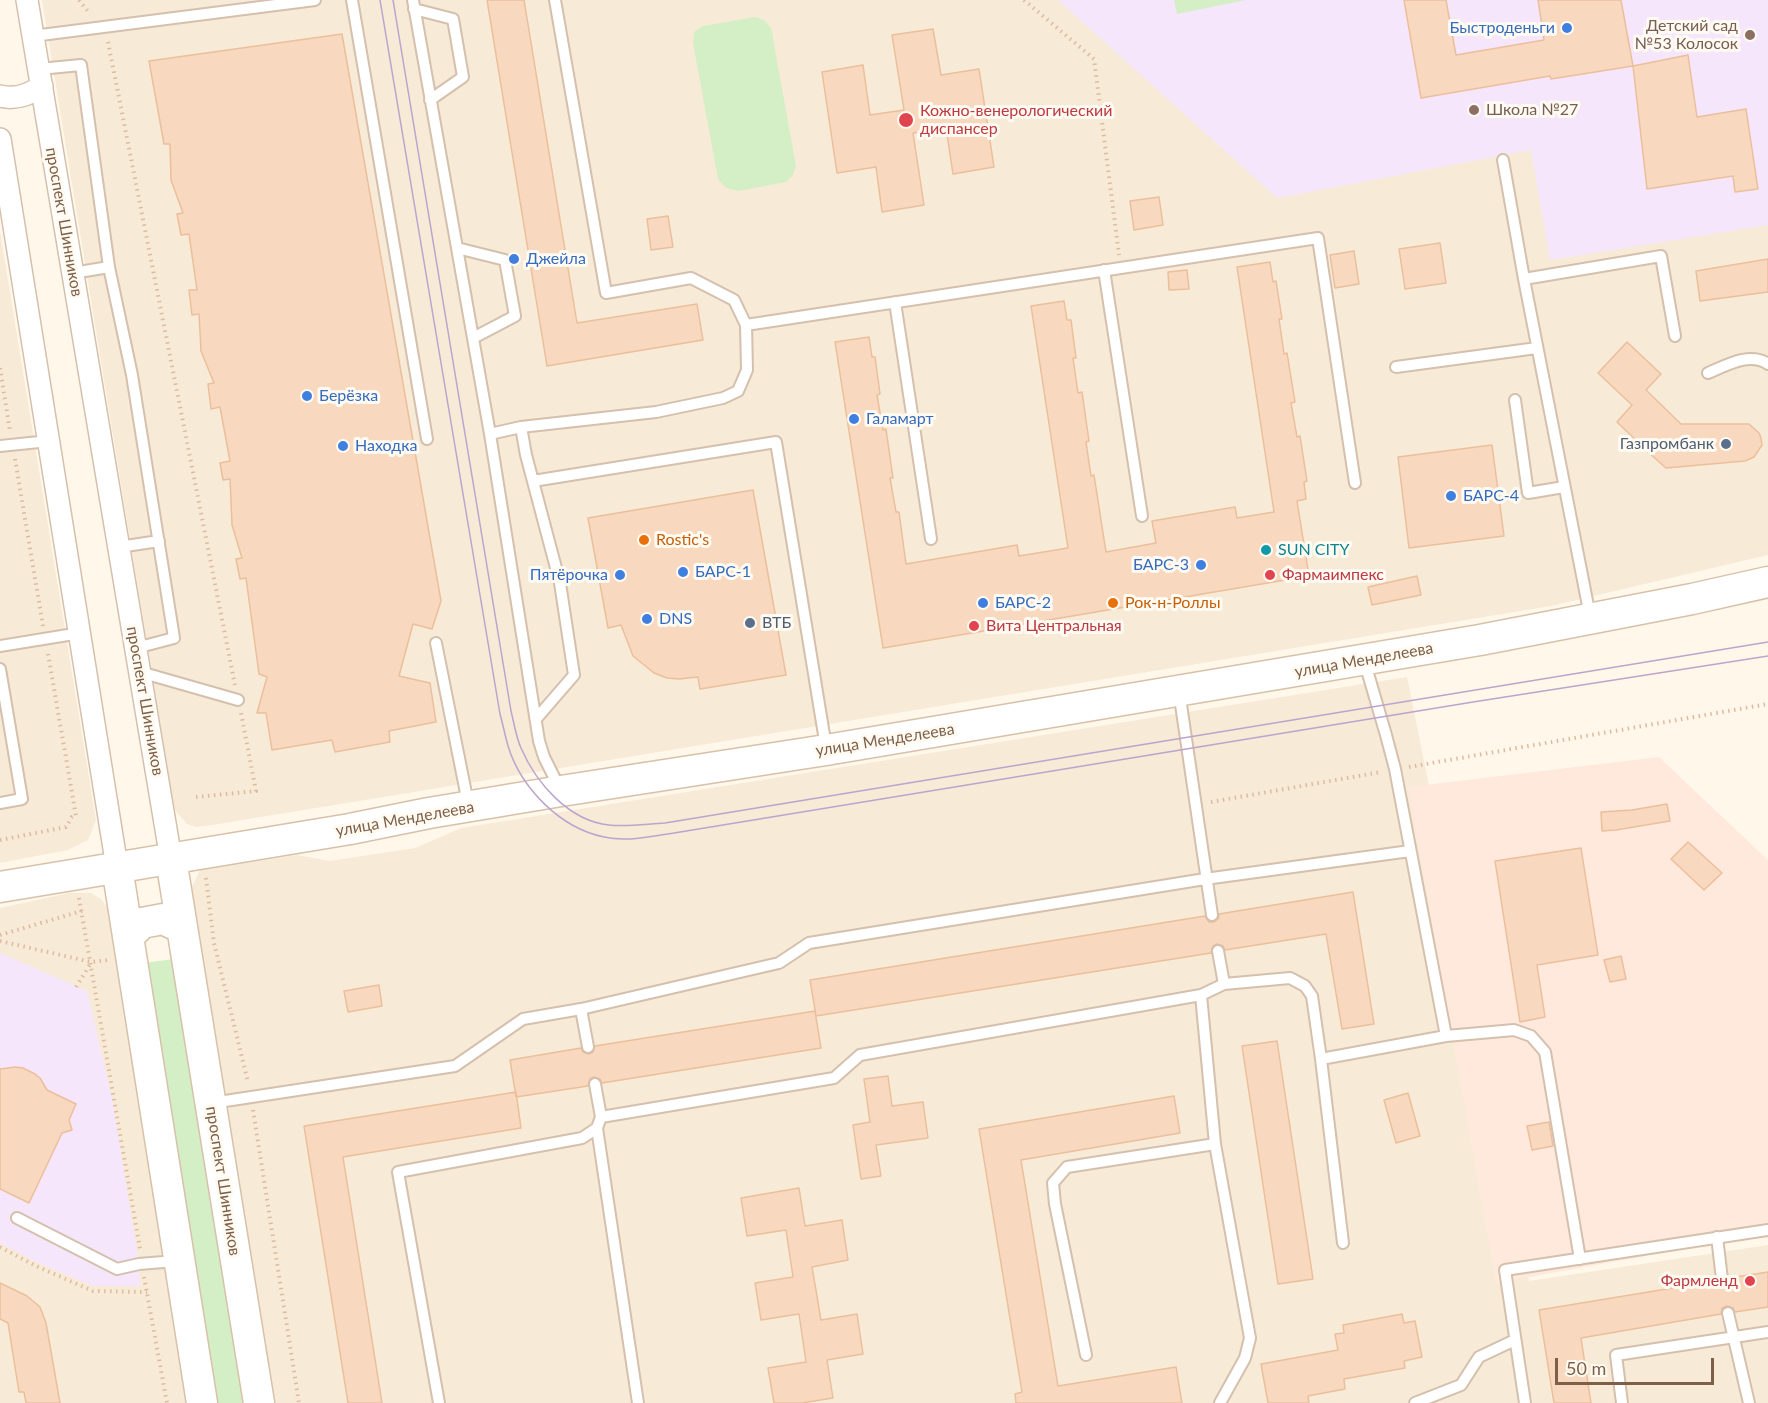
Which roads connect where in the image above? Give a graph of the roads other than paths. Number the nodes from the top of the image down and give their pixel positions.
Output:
1 (27, 0) edge
2 (315, 0) edge
3 (352, 0) edge
4 (555, 0) edge
5 (414, 4) edge
6 (33, 36) junction
7 (40, 77) junction
8 (0, 96) edge
9 (430, 100) junction
10 (0, 139) edge
11 (1503, 160) dead end
12 (457, 248) junction
13 (109, 267) junction
14 (1104, 270) junction
15 (73, 273) junction
16 (1524, 279) junction
17 (895, 302) junction
18 (746, 325) junction
19 (1675, 336) dead end
20 (474, 338) junction
21 (1537, 348) junction
22 (1768, 364) edge
23 (1396, 367) dead end
24 (1708, 373) dead end
25 (1515, 400) dead end
26 (521, 427) junction
27 (490, 434) junction
28 (428, 439) dead end
29 (49, 441) junction
30 (0, 446) edge
31 (533, 481) junction
32 (1355, 483) dead end
33 (1564, 487) junction
34 (1142, 516) dead end
35 (931, 539) dead end
36 (159, 541) junction
37 (119, 547) junction
38 (1768, 582) edge
39 (1591, 620) junction
40 (80, 633) junction
41 (436, 643) dead end
42 (0, 646) edge
43 (136, 648) junction
44 (1364, 660) junction
45 (0, 669) edge
46 (140, 672) junction
47 (1178, 691) junction
48 (238, 700) road end
49 (536, 719) junction
50 (826, 750) junction
51 (561, 791) junction
52 (0, 803) edge
53 (469, 807) junction
54 (1410, 851) junction
55 (171, 859) junction
56 (117, 867) junction
57 (1205, 879) junction
58 (0, 887) edge
59 (1212, 915) dead end
60 (182, 928) junction
61 (128, 937) junction
62 (1218, 951) dead end
63 (1224, 984) junction
64 (1201, 995) junction
65 (581, 1010) junction
66 (1446, 1036) junction
67 (588, 1047) dead end
68 (1321, 1059) junction
69 (595, 1084) dead end
70 (211, 1103) junction
71 (601, 1117) junction
72 (597, 1128) junction
73 (1215, 1144) junction
74 (17, 1218) dead end
75 (1768, 1230) edge
76 (1718, 1237) junction
77 (1343, 1243) dead end
78 (1580, 1259) junction
79 (179, 1261) junction
80 (1722, 1279) dead end
81 (1728, 1313) dead end
82 (1768, 1332) edge
83 (1732, 1338) junction
84 (1515, 1340) junction
85 (1086, 1355) dead end
86 (202, 1403) edge
87 (259, 1403) edge
88 (439, 1403) edge
89 (638, 1403) edge
90 (1220, 1403) edge
91 (1415, 1403) edge
92 (1525, 1403) edge
93 (1622, 1403) edge
94 (1749, 1403) edge

1 - 6 street, проспект Шинников
2 - 6 lane
3 - 28 lane
4 - 18 lane
5 - 9 lane
5 - 9 lane
6 - 7 street, проспект Шинников
7 - 8 street
7 - 13 lane
7 - 15 street, проспект Шинников
9 - 12 lane
10 - 29 street
11 - 16 lane
12 - 20 lane
12 - 20 lane
13 - 15 lane
13 - 36 lane
14 - 17 lane
14 - 32 lane
14 - 34 lane
15 - 37 street, проспект Шинников
16 - 19 lane
16 - 21 lane
17 - 18 lane
17 - 35 lane
18 - 26 lane
20 - 27 lane
21 - 23 lane
21 - 33 lane
22 - 24 lane
25 - 33 lane
26 - 27 lane
26 - 31 lane
27 - 49 lane
29 - 30 lane
29 - 40 street
31 - 49 lane
31 - 50 lane
33 - 39 lane
36 - 37 lane
36 - 43 lane
37 - 43 street, проспект Шинников
38 - 39 main road, улица Менделеева
39 - 44 main road, улица Менделеева
40 - 42 lane
40 - 56 street
41 - 53 lane
43 - 46 street, проспект Шинников
44 - 47 main road, улица Менделеева
44 - 54 lane
45 - 52 lane
46 - 48 lane
46 - 55 street, проспект Шинников
47 - 50 main road, улица Менделеева
47 - 57 lane
49 - 51 lane
50 - 51 main road, улица Менделеева
51 - 53 main road, улица Менделеева
53 - 55 main road, улица Менделеева
54 - 57 lane
54 - 66 lane
55 - 56 main road, улица Менделеева
55 - 60 main road, проспект Шинников
56 - 58 main road, улица Менделеева
56 - 61 main road
57 - 59 lane
57 - 65 lane
60 - 61 main road
60 - 70 main road, проспект Шинников
61 - 79 main road
62 - 63 lane
63 - 64 lane
63 - 68 lane
64 - 71 lane
64 - 73 lane
65 - 67 lane
65 - 70 lane
66 - 68 lane
66 - 78 lane
68 - 77 lane
69 - 71 lane
70 - 87 main road, проспект Шинников
71 - 72 lane
72 - 88 lane
72 - 89 lane
73 - 85 lane
73 - 90 lane
74 - 79 lane
75 - 76 lane
76 - 78 lane
76 - 80 lane
78 - 84 lane
79 - 86 main road
81 - 83 lane
82 - 83 lane
83 - 93 lane
83 - 94 lane
84 - 91 lane
84 - 92 lane

